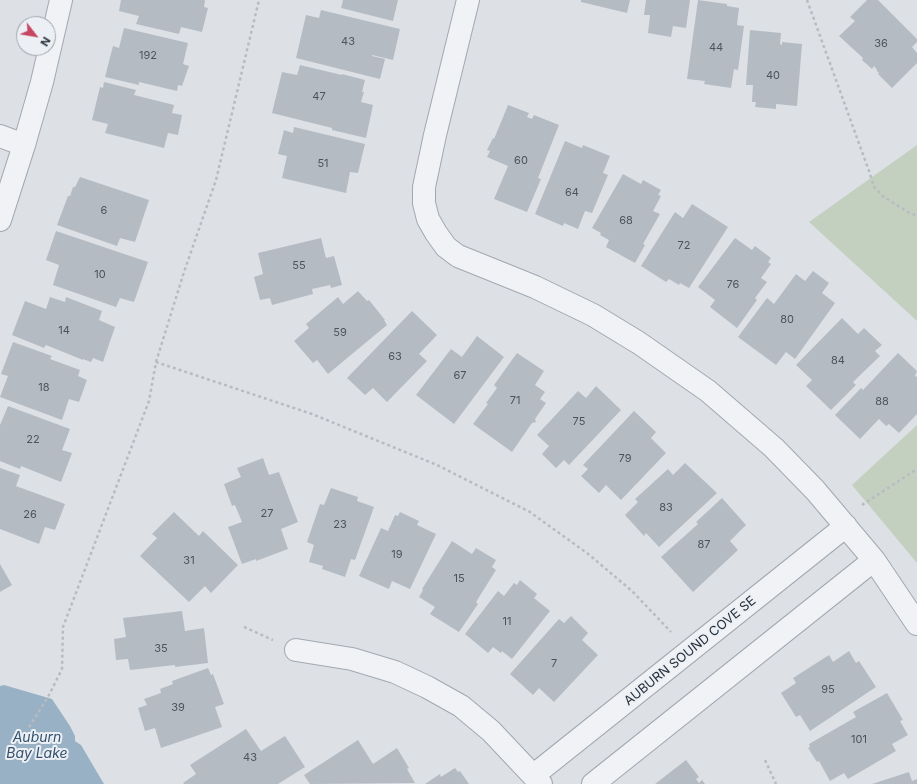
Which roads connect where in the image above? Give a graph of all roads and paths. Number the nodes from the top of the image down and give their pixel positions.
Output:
1 (61, 0) edge
2 (259, 0) edge
3 (468, 0) edge
4 (807, 0) edge
5 (0, 136) edge
6 (24, 145) junction
7 (917, 216) edge
8 (0, 220) edge
9 (156, 362) junction
10 (917, 469) edge
11 (846, 526) junction
12 (874, 560) junction
13 (917, 624) edge
14 (244, 627) dead end
15 (674, 634) dead end
16 (296, 650) joint
17 (29, 727) dead end
18 (765, 760) dead end
19 (537, 780) edge
20 (593, 784) edge
21 (776, 784) edge

1 - 6 street
2 - 9 path
3 - 11 street
4 - 7 path
5 - 6 street
6 - 8 street
9 - 15 path
9 - 17 path
10 - 11 path
11 - 12 street
11 - 19 street, AUBURN SOUND COVE SE
12 - 13 street
12 - 20 street
14 - 16 path
16 - 19 street, AUBURN SOUND COVE SE
18 - 21 path

